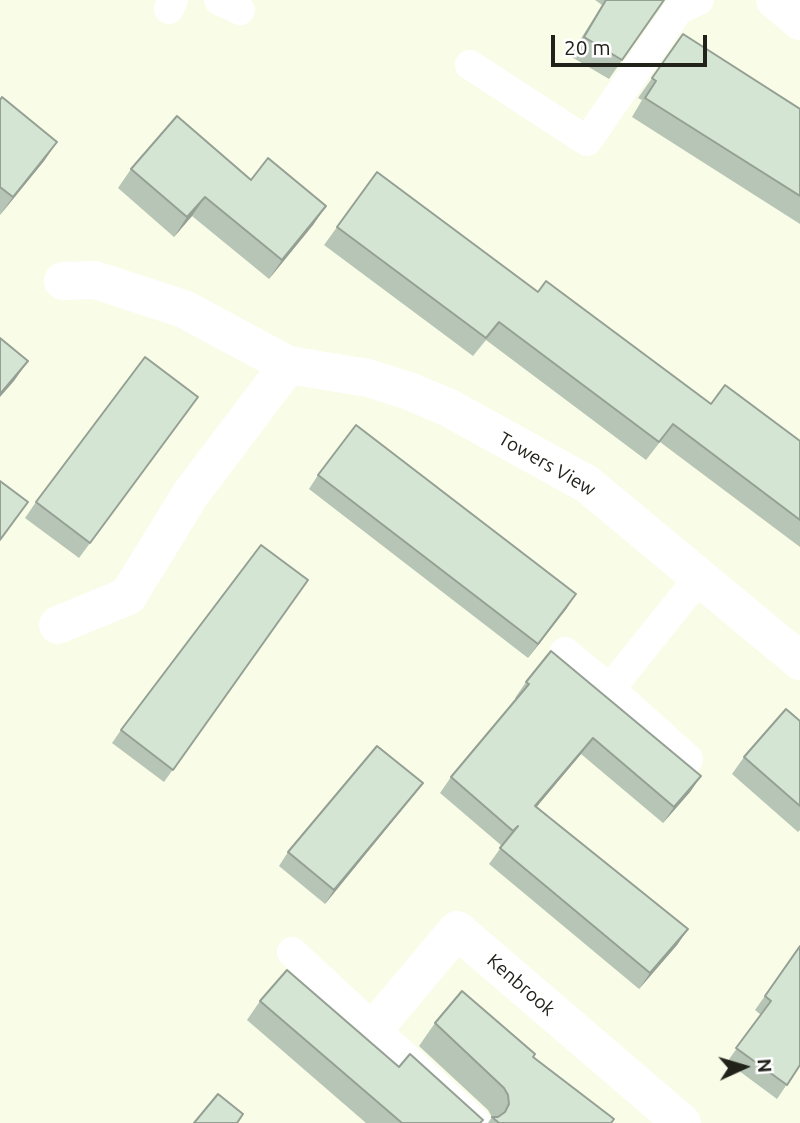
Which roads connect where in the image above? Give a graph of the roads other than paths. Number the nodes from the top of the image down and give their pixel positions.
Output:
1 (699, 0) edge
2 (775, 0) edge
3 (800, 21) edge
4 (470, 65) dead end
5 (63, 281) dead end
6 (288, 365) junction
7 (699, 578) junction
8 (58, 625) dead end
9 (565, 652) dead end
10 (800, 661) edge
11 (610, 689) junction
12 (688, 759) dead end
13 (292, 952) dead end
14 (374, 1029) junction
15 (476, 1123) edge
16 (682, 1123) edge

1 - 4 lane
2 - 3 street
5 - 6 street, Towers View
6 - 7 street, Towers View
6 - 8 street
7 - 10 street, Towers View
7 - 11 lane
9 - 11 lane
11 - 12 lane
13 - 14 lane
14 - 15 lane
14 - 16 street, Kenbrook

